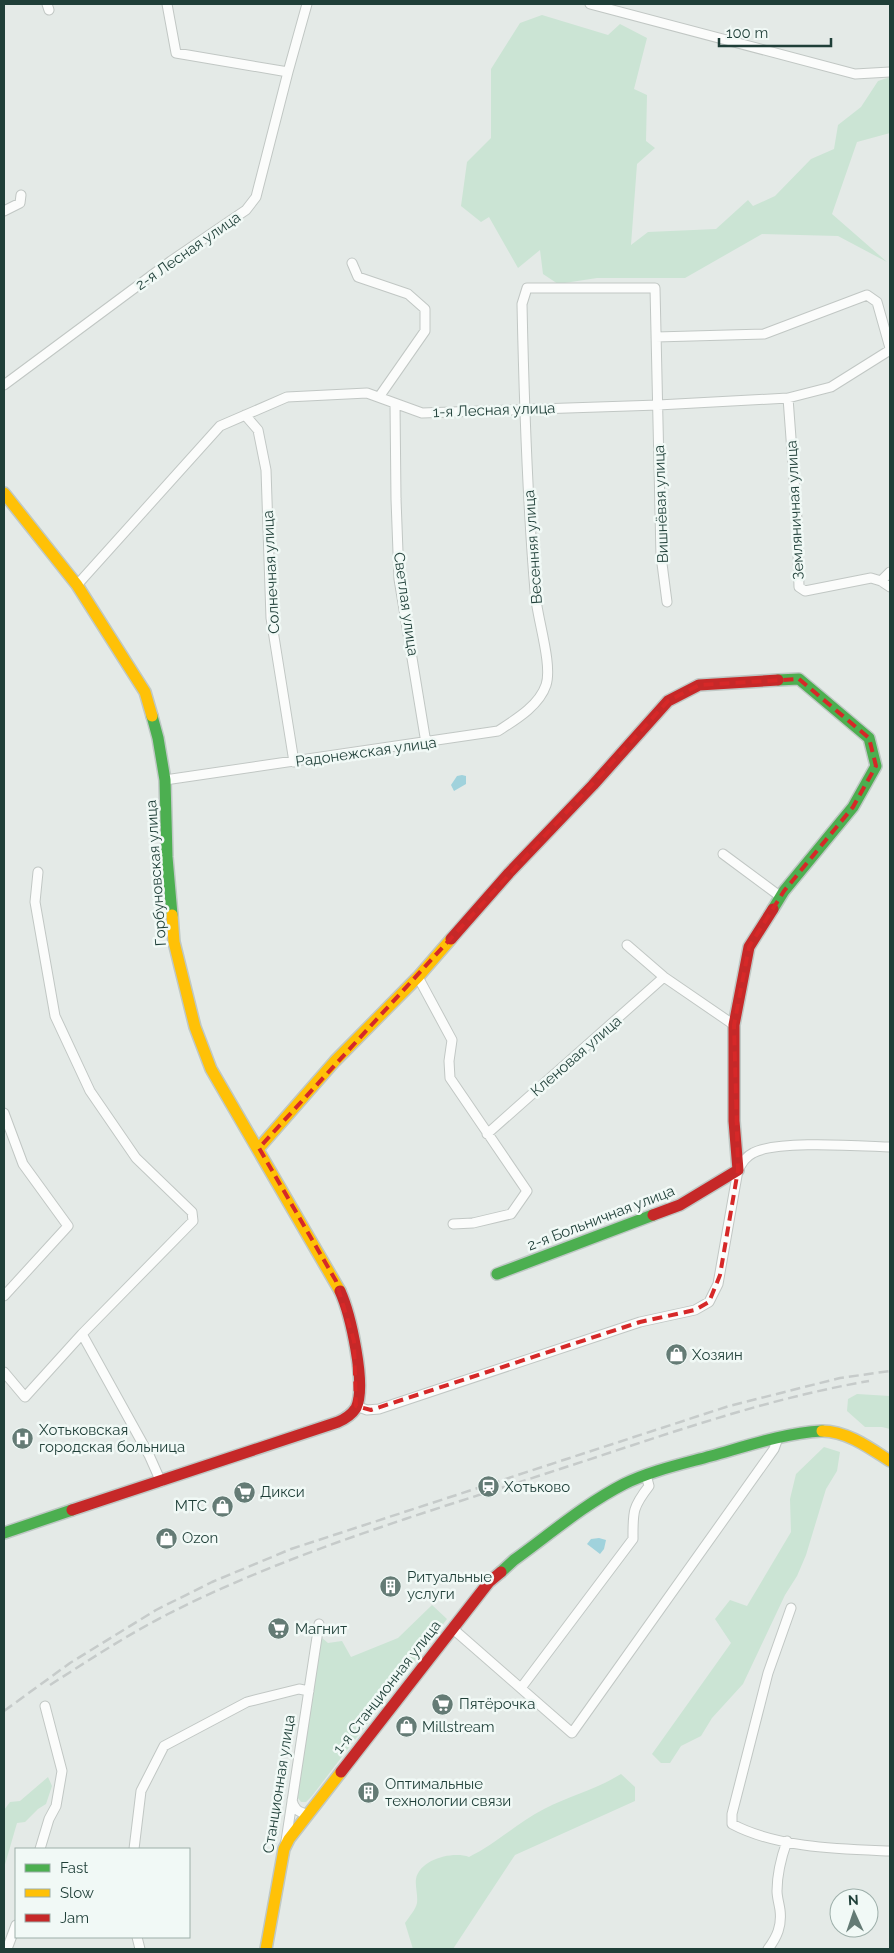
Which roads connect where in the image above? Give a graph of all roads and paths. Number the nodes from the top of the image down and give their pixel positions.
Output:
1 (167, 4) edge
2 (307, 4) edge
3 (590, 4) edge
4 (288, 72) junction
5 (890, 72) edge
6 (21, 195) dead end
7 (4, 210) edge
8 (352, 263) dead end
9 (656, 337) junction
10 (890, 349) edge
11 (4, 385) edge
12 (379, 397) junction
13 (788, 398) junction
14 (395, 404) junction
15 (658, 405) junction
16 (525, 409) junction
17 (245, 415) junction
18 (4, 492) edge
19 (890, 572) edge
20 (882, 581) junction
21 (77, 585) junction
22 (890, 587) edge
23 (667, 602) dead end
24 (546, 684) joint
25 (426, 743) junction
26 (294, 762) junction
27 (165, 780) junction
28 (723, 854) dead end
29 (38, 872) dead end
30 (781, 897) junction
31 (627, 945) dead end
32 (418, 977) junction
33 (664, 977) junction
34 (734, 1025) junction
35 (4, 1113) edge
36 (487, 1134) junction
37 (890, 1147) edge
38 (259, 1148) junction
39 (738, 1170) junction
40 (453, 1224) dead end
41 (497, 1274) dead end
42 (4, 1296) edge
43 (82, 1334) junction
44 (4, 1372) edge
45 (356, 1406) junction
46 (778, 1438) junction
47 (890, 1461) edge
48 (646, 1475) junction
49 (161, 1482) junction
50 (4, 1533) edge
51 (791, 1608) dead end
52 (319, 1624) dead end
53 (452, 1628) junction
54 (521, 1688) junction
55 (309, 1691) junction
56 (46, 1706) dead end
57 (292, 1799) junction
58 (308, 1814) junction
59 (787, 1841) junction
60 (40, 1848) edge
61 (134, 1848) edge
62 (284, 1849) junction
63 (890, 1851) edge
64 (15, 1928) edge
65 (7, 1949) edge
66 (266, 1949) edge
67 (768, 1949) edge

1 - 4 street
2 - 4 street, 2-я Лесная улица
3 - 5 street
4 - 11 street, 2-я Лесная улица
6 - 7 street
8 - 12 street
9 - 10 street
9 - 15 street, Вишнёвая улица
9 - 16 street, Весенняя улица
10 - 13 street, 1-я Лесная улица
12 - 14 street, 1-я Лесная улица
12 - 17 street, 1-я Лесная улица
13 - 15 street, 1-я Лесная улица
13 - 20 street, Земляничная улица
14 - 16 street, 1-я Лесная улица
14 - 25 street, Светлая улица
15 - 16 street, 1-я Лесная улица
15 - 23 street, Вишнёвая улица
16 - 24 street, Весенняя улица
17 - 21 street, 1-я Лесная улица
17 - 26 street, Солнечная улица
18 - 21 main road, Горбуновская улица
19 - 20 street
20 - 22 street
21 - 27 main road, Горбуновская улица
24 - 25 street, Радонежская улица
25 - 26 street, Радонежская улица
26 - 27 street, Радонежская улица
27 - 38 main road, Горбуновская улица
28 - 30 street
29 - 43 street
30 - 32 main road
30 - 34 main road
31 - 33 street
32 - 36 street
32 - 38 main road
33 - 34 street
33 - 36 street, Кленовая улица
34 - 39 main road
35 - 42 street
36 - 40 street
37 - 39 street
38 - 45 main road, Горбуновская улица
39 - 41 main road, 2-я Больничная улица
39 - 45 street
43 - 44 street
43 - 49 street
45 - 49 main road
46 - 47 main road, 1-я Станционная улица
46 - 48 main road, 1-я Станционная улица
46 - 54 street
48 - 53 main road, 1-я Станционная улица
48 - 54 street
49 - 50 main road
51 - 59 street
52 - 55 street, Станционная улица
53 - 54 street
53 - 58 main road, 1-я Станционная улица
55 - 57 street, Станционная улица
55 - 61 street
56 - 60 street
57 - 58 street
57 - 62 street, Станционная улица
58 - 62 main road, 1-я Станционная улица
59 - 63 street
59 - 67 street
62 - 66 main road, Станционная улица
64 - 65 street

